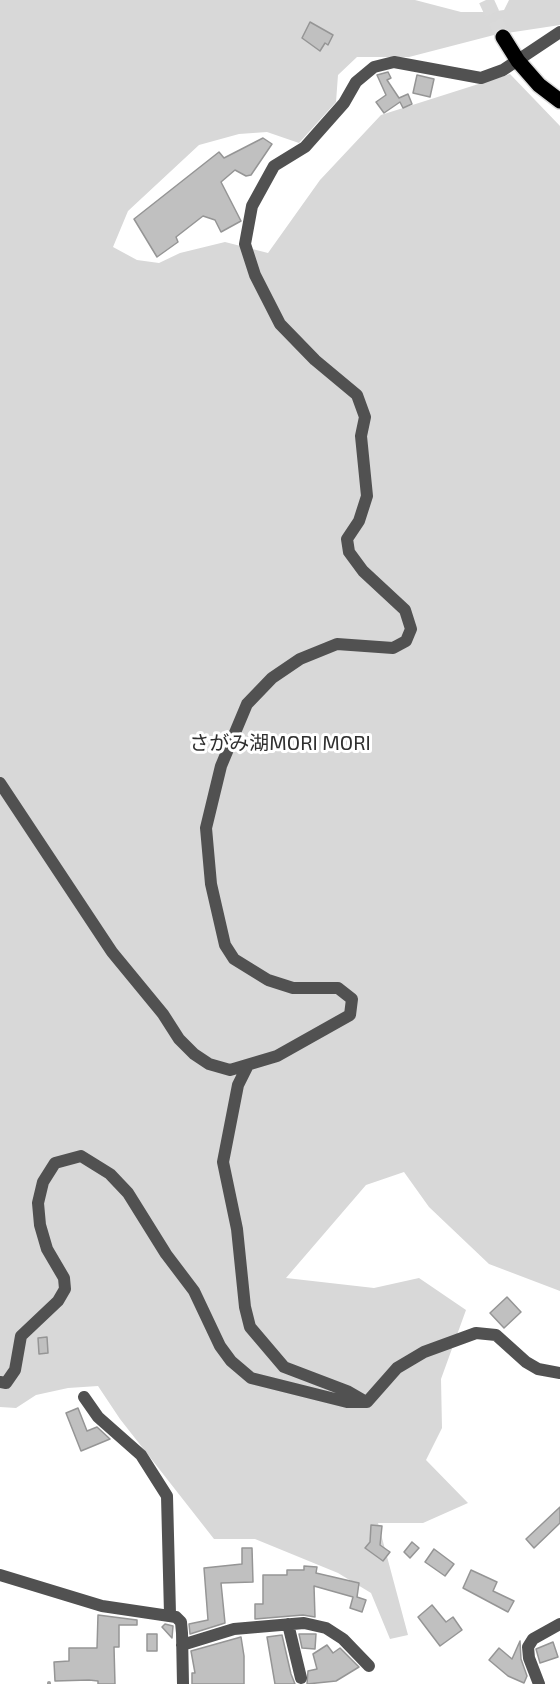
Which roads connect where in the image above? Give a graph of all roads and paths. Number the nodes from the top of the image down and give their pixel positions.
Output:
1 (560, 32) edge
2 (503, 37) tunnel mouth
3 (518, 60) junction
4 (560, 101) edge
5 (0, 783) edge
6 (248, 1065) junction
7 (560, 1373) edge
8 (0, 1382) edge
9 (84, 1397) dead end
10 (367, 1402) junction
11 (0, 1575) edge
12 (170, 1614) junction
13 (288, 1624) junction
14 (560, 1624) edge
15 (182, 1645) junction
16 (369, 1666) dead end
17 (301, 1678) dead end
18 (183, 1684) edge
19 (539, 1684) edge

1 - 3 street
2 - 3 main road
3 - 4 main road
3 - 6 street
5 - 6 street
6 - 10 street
7 - 10 street
8 - 10 street
9 - 12 street
11 - 12 street
12 - 15 street
13 - 15 street
13 - 16 street
13 - 17 street
14 - 19 street
15 - 18 street

